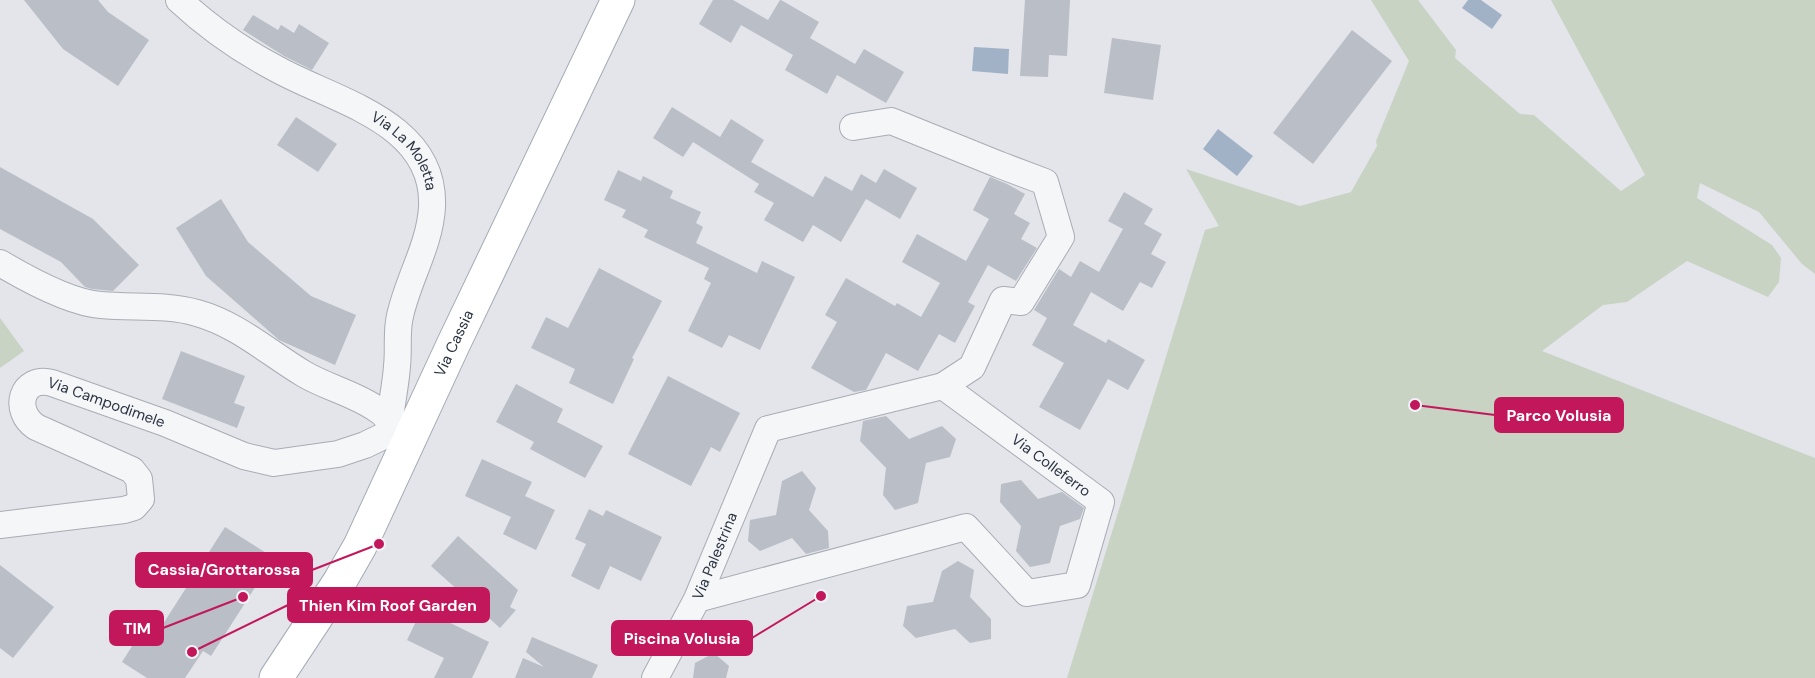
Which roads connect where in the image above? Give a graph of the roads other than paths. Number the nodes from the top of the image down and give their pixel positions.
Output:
1 (179, 0) edge
2 (618, 0) edge
3 (853, 127) dead end
4 (0, 263) edge
5 (943, 386) junction
6 (399, 421) junction
7 (0, 525) edge
8 (697, 599) junction
9 (276, 678) edge
10 (655, 678) edge

1 - 6 street, Via La Moletta
2 - 6 main road, Via Cassia
3 - 5 street
4 - 6 street
5 - 8 street, Via Palestrina
5 - 8 street, Via Colleferro
6 - 7 street, Via Campodimele
6 - 9 main road, Via Cassia
8 - 10 street, Via Palestrina

